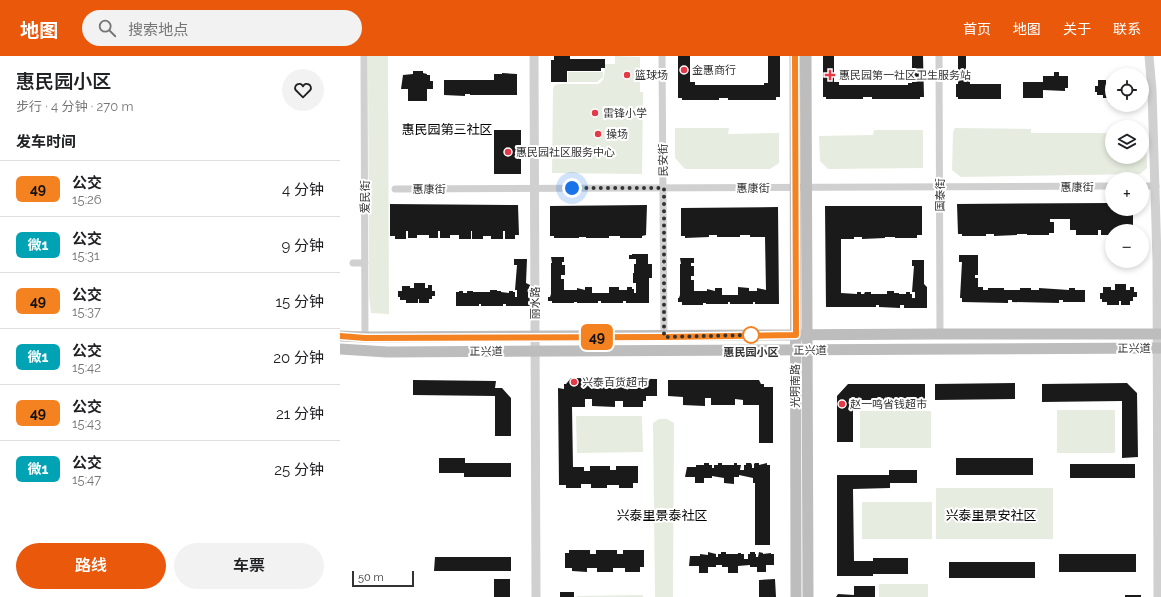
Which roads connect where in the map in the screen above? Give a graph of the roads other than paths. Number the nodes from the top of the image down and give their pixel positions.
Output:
1 (364, 56) edge
2 (534, 56) edge
3 (662, 56) edge
4 (795, 56) edge
5 (806, 56) edge
6 (939, 56) edge
7 (1148, 56) edge
8 (1105, 186) edge
9 (1149, 186) edge
10 (1156, 186) junction
11 (535, 188) junction
12 (664, 188) junction
13 (801, 188) junction
14 (940, 188) junction
15 (395, 189) dead end
16 (353, 263) dead end
17 (365, 263) junction
18 (940, 334) junction
19 (1159, 334) edge
20 (796, 335) junction
21 (808, 335) junction
22 (340, 336) edge
23 (535, 337) junction
24 (664, 337) junction
25 (365, 338) junction
26 (1159, 348) edge
27 (340, 349) edge
28 (795, 350) junction
29 (808, 350) junction
30 (535, 351) junction
31 (536, 597) edge
32 (796, 597) edge
33 (808, 597) edge
34 (1158, 597) edge

1 - 17 street, 爱民街
2 - 11 street, 丽水路
3 - 12 street, 民安街
4 - 13 main road, 光明南路
5 - 13 main road, 光明南路
6 - 14 street, 国泰街
7 - 10 street
8 - 14 street, 惠康街
9 - 10 street
10 - 19 street
11 - 12 street, 惠康街
11 - 15 street, 惠康街
11 - 23 street, 丽水路
12 - 13 street, 惠康街
12 - 24 street, 民安街
13 - 14 street, 惠康街
13 - 20 main road, 光明南路
13 - 21 main road, 光明南路
14 - 18 street, 国泰街
16 - 17 street
17 - 25 street, 爱民街
18 - 19 main road, 正兴道
18 - 21 main road, 正兴道
19 - 26 street
20 - 21 main road, 正兴道
20 - 24 main road, 正兴道
20 - 28 main road, 光明南路
21 - 29 main road, 光明南路
22 - 25 main road, 正兴道
23 - 24 main road, 正兴道
23 - 25 main road, 正兴道
23 - 30 street, 丽水路
26 - 29 main road, 正兴道
26 - 34 street
27 - 30 main road, 正兴道
28 - 29 main road, 正兴道
28 - 30 main road, 正兴道
28 - 32 main road, 光明南路
29 - 33 main road, 光明南路
30 - 31 street, 丽水路

